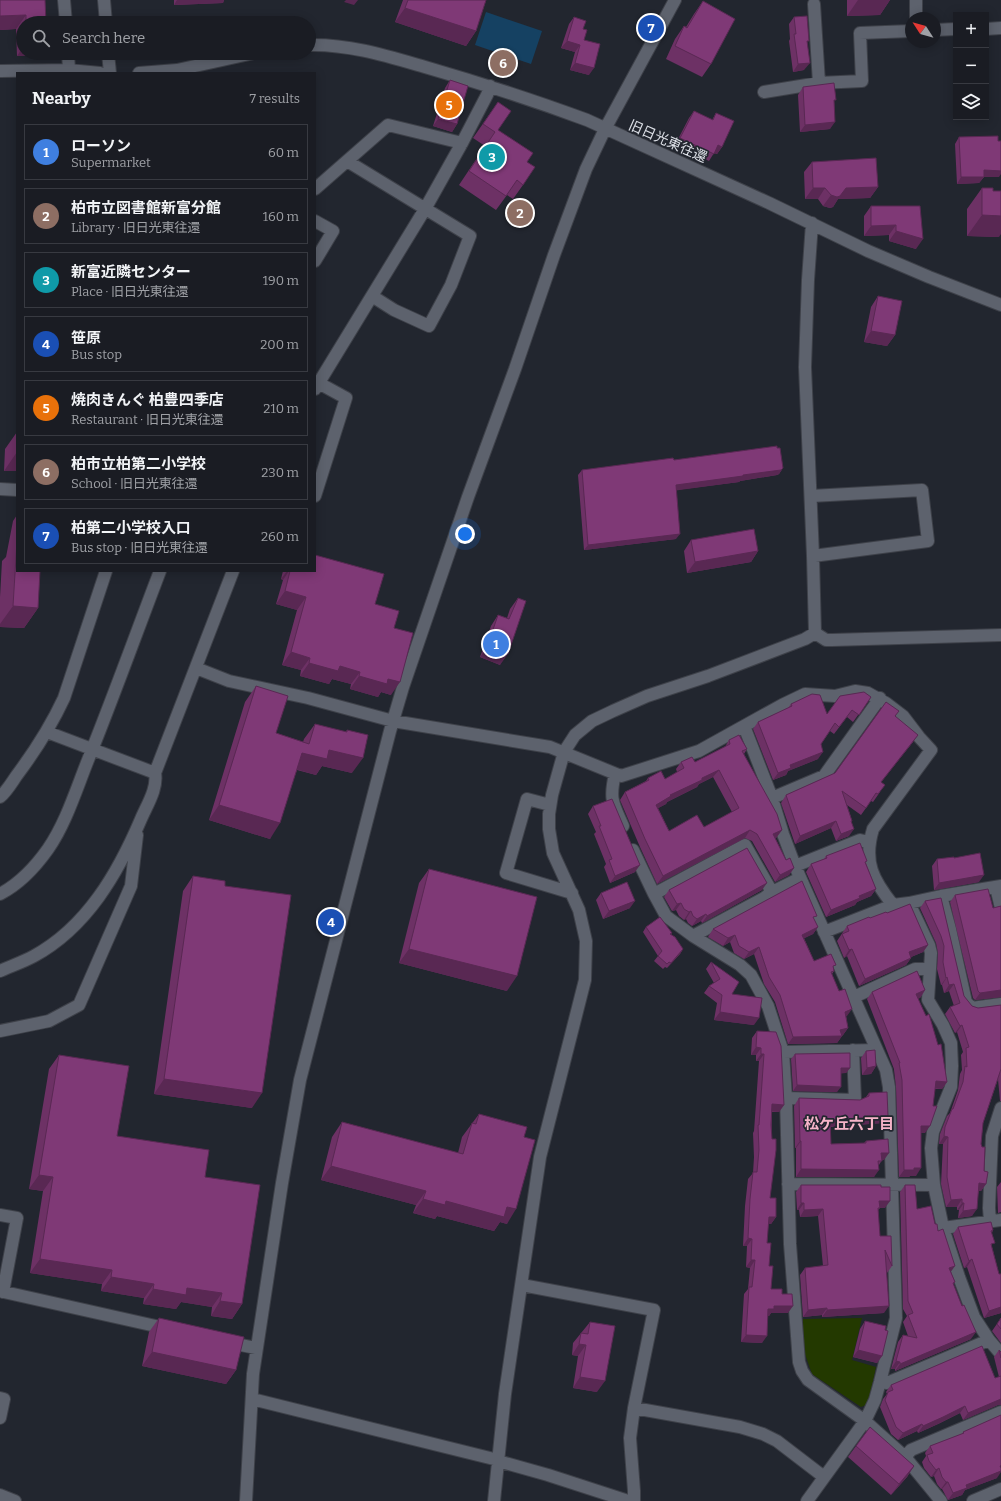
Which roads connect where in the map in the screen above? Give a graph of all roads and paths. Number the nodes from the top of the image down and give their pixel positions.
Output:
1 (64, 0) edge
2 (104, 0) edge
3 (675, 0) edge
4 (916, 0) edge
5 (814, 4) dead end
6 (916, 12) edge
7 (65, 16) edge
8 (105, 16) edge
9 (1001, 28) edge
10 (953, 29) edge
11 (989, 29) edge
12 (941, 30) edge
13 (905, 32) edge
14 (316, 45) edge
15 (68, 60) edge
16 (109, 60) edge
17 (222, 60) edge
18 (69, 70) junction
19 (0, 71) edge
20 (90, 72) edge
21 (110, 72) edge
22 (152, 72) edge
23 (819, 83) junction
24 (490, 86) junction
25 (764, 92) dead end
26 (605, 129) junction
27 (462, 143) junction
28 (347, 161) junction
29 (316, 188) edge
30 (425, 209) junction
31 (316, 222) edge
32 (812, 223) junction
33 (316, 259) edge
34 (372, 296) junction
35 (1001, 305) edge
36 (316, 384) edge
37 (0, 489) edge
38 (16, 490) edge
39 (316, 493) edge
40 (811, 496) junction
41 (813, 556) junction
42 (106, 572) edge
43 (160, 572) edge
44 (233, 572) edge
45 (815, 634) junction
46 (1001, 635) edge
47 (196, 668) junction
48 (880, 698) junction
49 (393, 721) junction
50 (744, 726) junction
51 (47, 732) junction
52 (92, 749) junction
53 (564, 752) junction
54 (155, 773) junction
55 (615, 774) junction
56 (0, 797) edge
57 (772, 798) junction
58 (550, 805) junction
59 (138, 827) junction
60 (869, 842) junction
61 (795, 866) junction
62 (800, 878) junction
63 (998, 887) edge
64 (772, 892) junction
65 (572, 893) junction
66 (0, 894) edge
67 (654, 894) junction
68 (941, 896) junction
69 (909, 903) junction
70 (893, 905) junction
71 (1001, 908) edge
72 (824, 932) junction
73 (693, 936) junction
74 (930, 969) junction
75 (0, 971) edge
76 (854, 997) junction
77 (1001, 1007) edge
78 (0, 1031) edge
79 (853, 1050) junction
80 (877, 1050) junction
81 (783, 1052) junction
82 (786, 1098) junction
83 (1001, 1108) edge
84 (788, 1184) junction
85 (893, 1185) junction
86 (934, 1185) junction
87 (0, 1215) edge
88 (996, 1221) edge
89 (943, 1228) junction
90 (522, 1286) junction
91 (1, 1291) edge
92 (180, 1331) edge
93 (218, 1340) edge
94 (989, 1340) junction
95 (256, 1348) junction
96 (1001, 1354) edge
97 (880, 1382) junction
98 (0, 1398) edge
99 (252, 1399) junction
100 (634, 1408) junction
101 (1001, 1412) edge
102 (0, 1418) edge
103 (865, 1421) junction
104 (905, 1457) junction
105 (498, 1461) junction
106 (824, 1476) junction
107 (1001, 1489) edge
108 (0, 1495) edge
109 (14, 1501) edge
110 (246, 1501) edge
111 (494, 1501) edge
112 (628, 1501) edge
113 (634, 1501) edge
114 (807, 1501) edge
115 (941, 1501) edge
116 (973, 1501) edge

1 - 7 street
2 - 8 street
3 - 26 street
4 - 6 street
5 - 23 street
9 - 11 street
10 - 12 street
13 - 23 street
14 - 24 street, 旧日光東往還
15 - 18 street
16 - 21 street
17 - 22 street
18 - 19 street
18 - 20 street
23 - 25 street
24 - 26 street, 旧日光東往還
24 - 27 street
26 - 32 street, 旧日光東往還
26 - 49 street
27 - 28 street
27 - 30 street
28 - 29 street
28 - 30 street
30 - 34 street
30 - 34 street
31 - 33 street
32 - 35 street, 旧日光東往還
32 - 40 street
34 - 36 street
36 - 39 street
37 - 38 street
40 - 41 street
40 - 41 street
41 - 45 street
42 - 51 street
43 - 52 street
44 - 47 street
45 - 46 street
45 - 53 street
47 - 49 street
47 - 54 street
48 - 50 street
48 - 57 street
48 - 60 street
49 - 53 street
49 - 95 street
50 - 55 street
50 - 57 street
51 - 52 street
51 - 56 street
52 - 54 street
52 - 66 street
53 - 55 street
53 - 58 street
54 - 59 street
55 - 67 street
57 - 61 street
58 - 65 street
58 - 65 street
59 - 75 street
59 - 78 street
60 - 61 street
60 - 70 street
61 - 62 street
62 - 64 street
62 - 72 street
63 - 68 street
63 - 71 street
64 - 67 street
64 - 73 street
65 - 90 street
67 - 73 street
68 - 69 street
68 - 77 street
69 - 70 street
69 - 74 street
70 - 72 street
72 - 76 street
73 - 81 street
74 - 76 street
74 - 86 street
76 - 80 street
79 - 80 street
79 - 81 street
79 - 82 street
80 - 85 street
81 - 82 street
82 - 84 street
83 - 88 street
84 - 85 street
84 - 103 street
85 - 86 street
85 - 97 street
86 - 89 street
87 - 91 street
88 - 89 street
89 - 94 street
90 - 100 street
90 - 105 street
91 - 92 street
93 - 95 street
94 - 96 street
94 - 97 street
95 - 99 street
97 - 103 street
98 - 102 street
99 - 105 street
99 - 110 street
100 - 106 street
100 - 113 street
101 - 104 street
103 - 104 street
103 - 106 street
104 - 115 street
105 - 111 street
105 - 112 street
106 - 114 street
107 - 116 street
108 - 109 street

